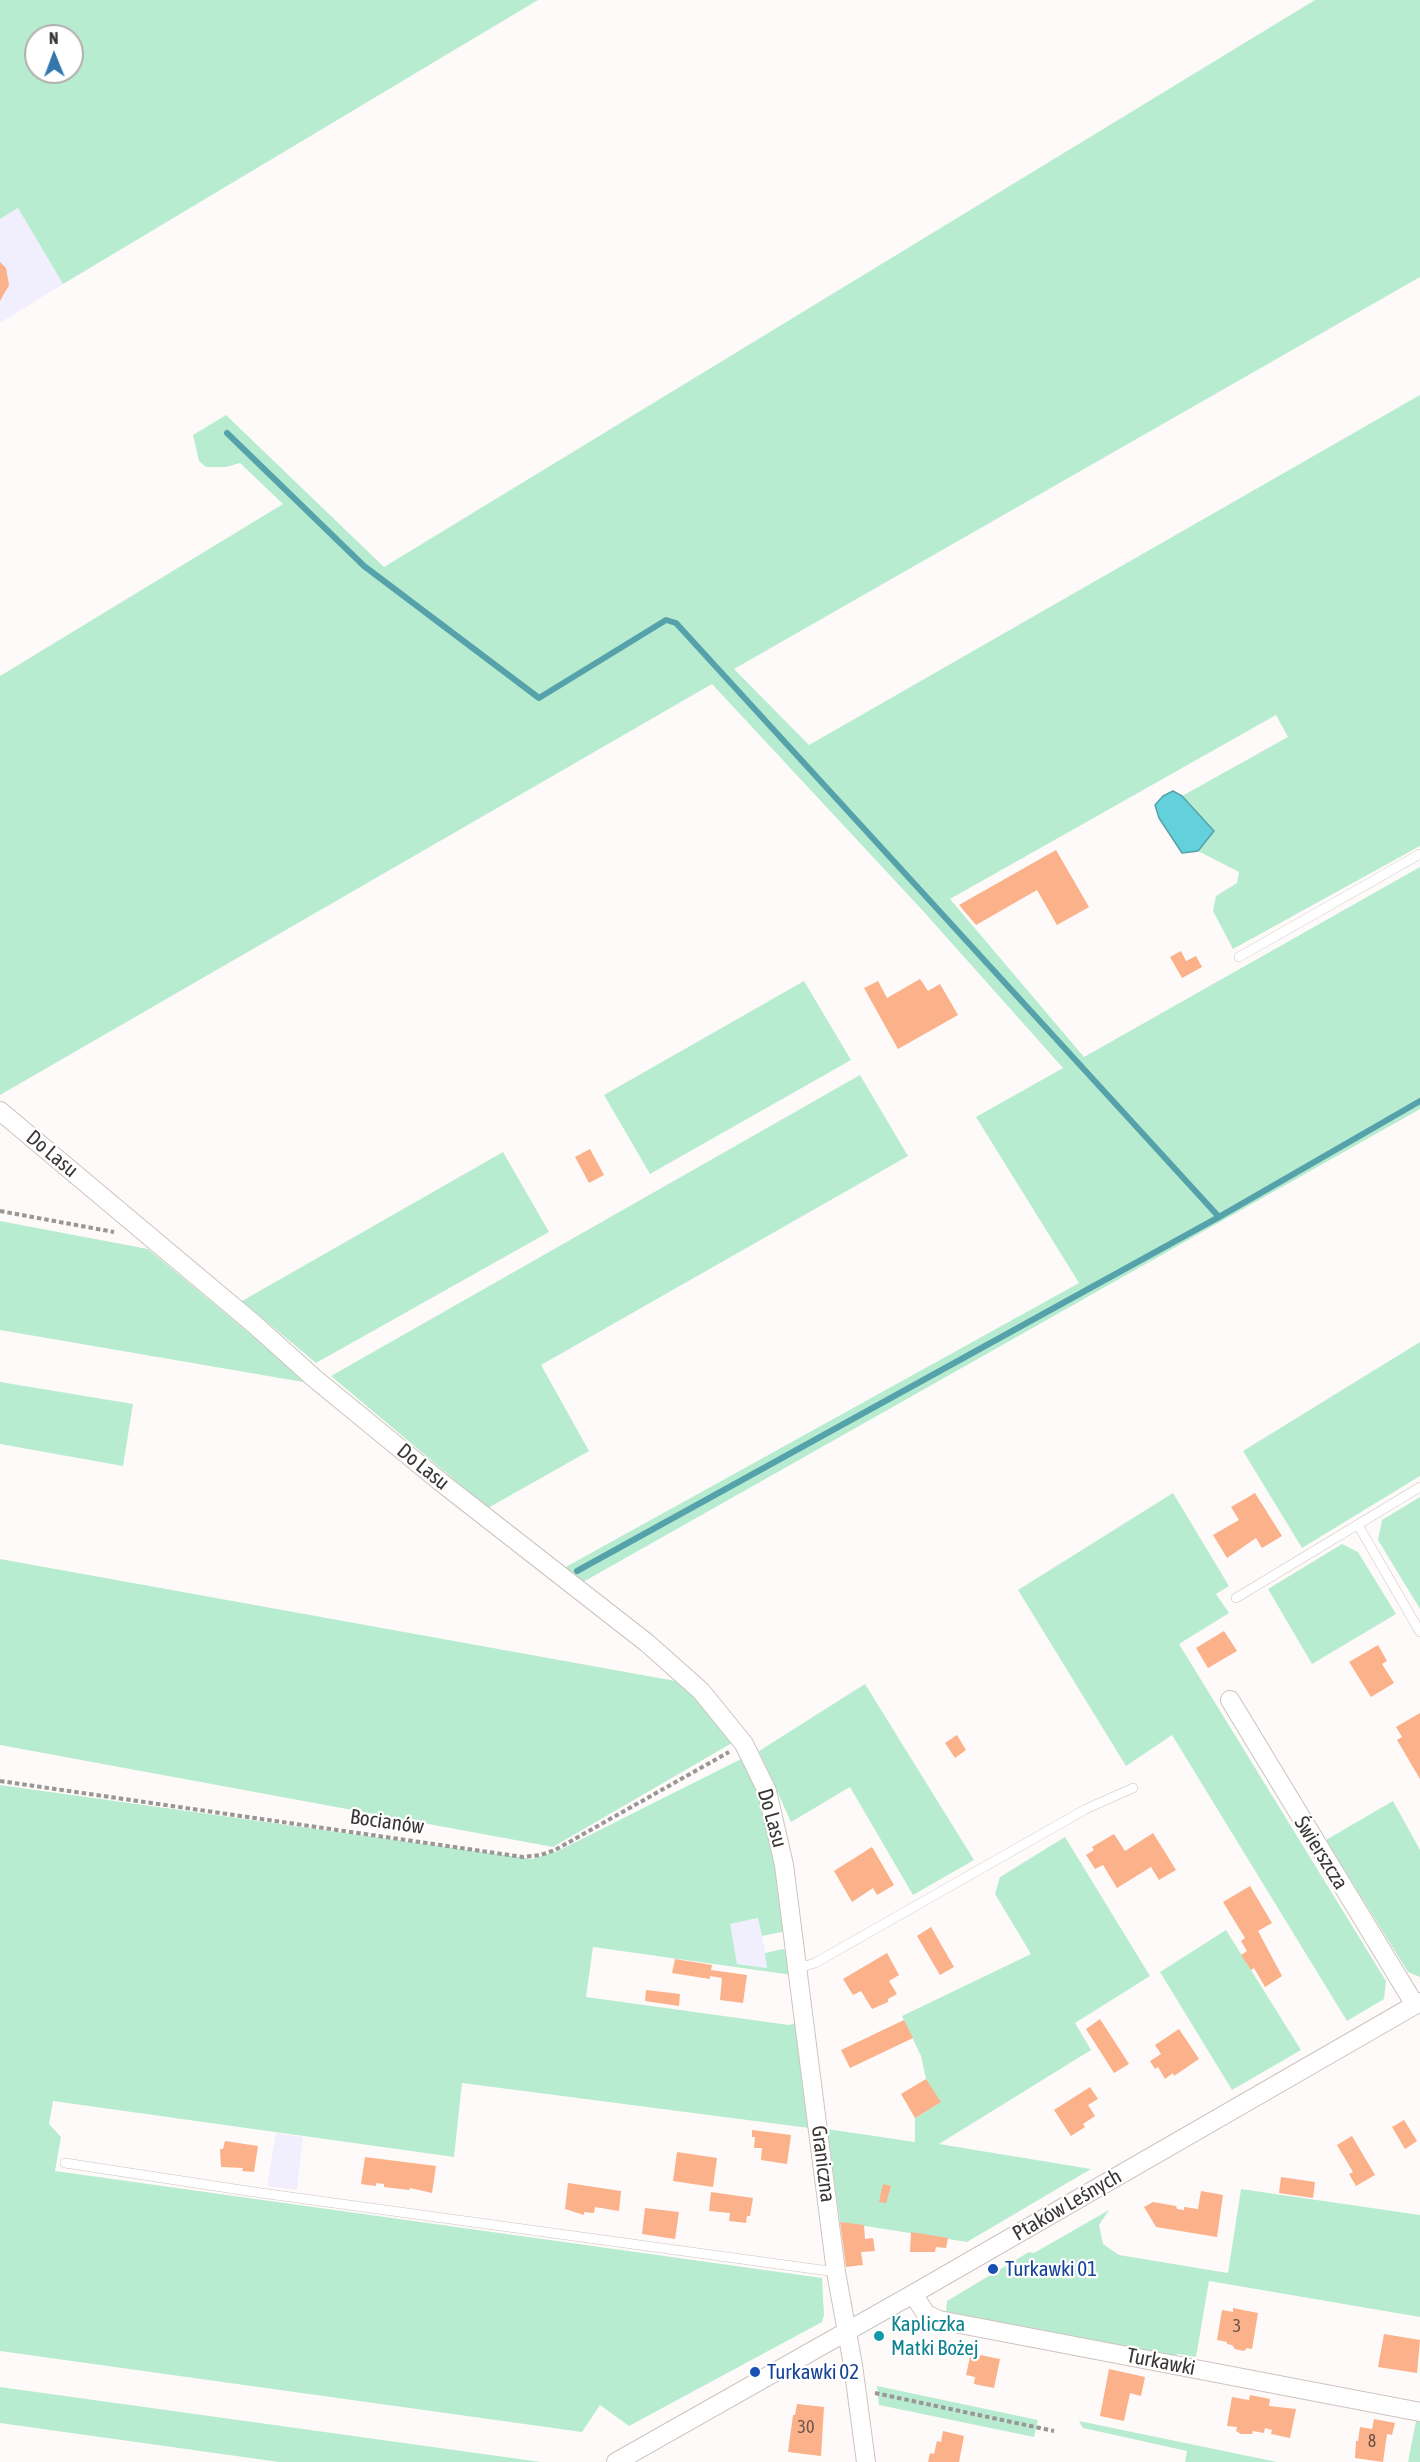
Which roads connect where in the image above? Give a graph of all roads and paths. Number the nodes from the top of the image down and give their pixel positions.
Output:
1 (1420, 854) edge
2 (1239, 957) dead end
3 (0, 1111) edge
4 (0, 1211) edge
5 (118, 1233) dead end
6 (1420, 1487) edge
7 (1358, 1525) junction
8 (1236, 1598) dead end
9 (1420, 1632) edge
10 (1230, 1700) dead end
11 (744, 1744) junction
12 (0, 1781) edge
13 (1133, 1788) dead end
14 (784, 1865) joint
15 (798, 1968) junction
16 (1418, 2006) edge
17 (65, 2163) dead end
18 (836, 2272) junction
19 (913, 2294) junction
20 (848, 2331) junction
21 (856, 2391) junction
22 (1420, 2412) edge
23 (1054, 2431) dead end
24 (618, 2462) edge
25 (866, 2462) edge

1 - 2 lane
3 - 11 street, Do Lasu
4 - 5 path
6 - 7 lane
7 - 8 lane
7 - 9 lane
10 - 16 street, Świerszcza
11 - 12 path, Bocianów
11 - 14 street, Do Lasu
13 - 15 lane
14 - 15 street, Graniczna
15 - 18 street, Graniczna
16 - 19 street, Ptaków Leśnych
17 - 18 lane
18 - 20 street, Graniczna
19 - 20 street, Ptaków Leśnych
19 - 22 street, Turkawki
20 - 21 street, Graniczna
20 - 24 street, Ptaków Leśnych
21 - 23 path
21 - 25 street, Graniczna

